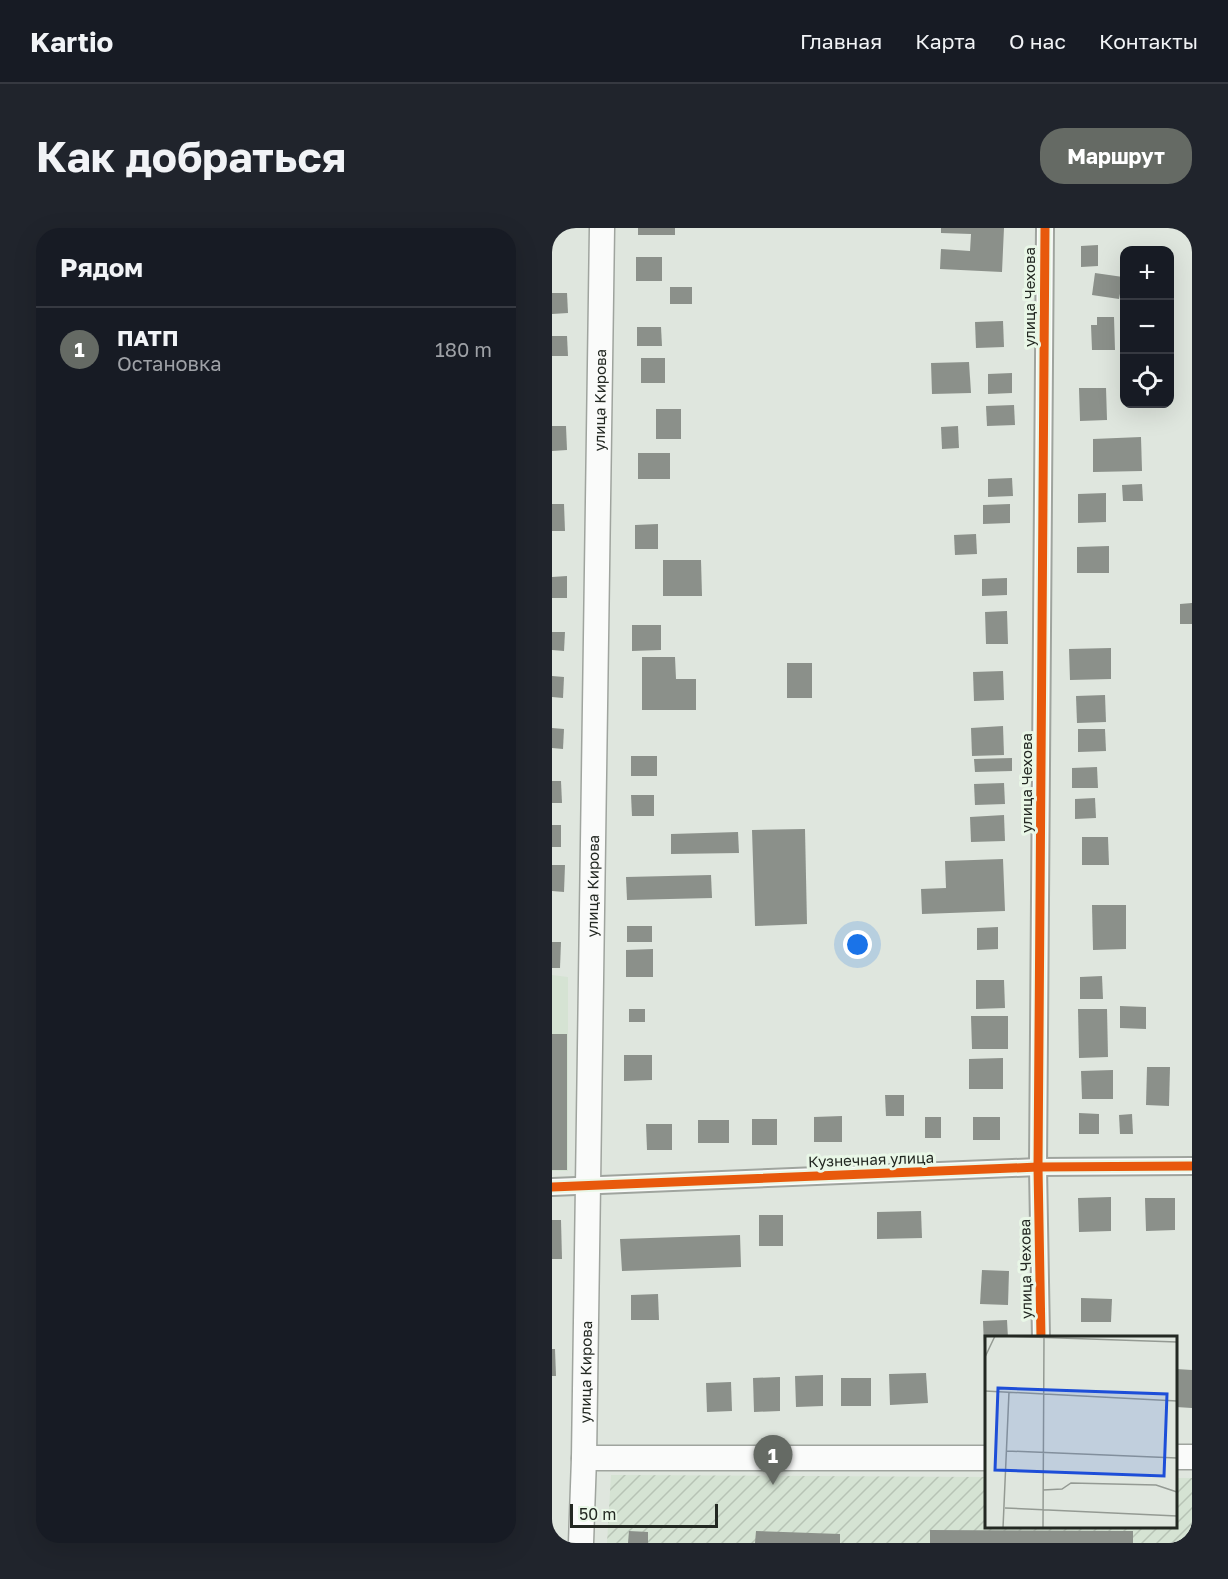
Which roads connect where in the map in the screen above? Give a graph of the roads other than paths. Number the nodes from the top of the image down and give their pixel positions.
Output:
1 (602, 228) edge
2 (1045, 228) edge
3 (1192, 1166) edge
4 (1038, 1167) junction
5 (588, 1186) junction
6 (552, 1187) edge
7 (1041, 1336) edge
8 (584, 1458) junction
9 (985, 1458) edge
10 (581, 1543) edge

1 - 5 main road, улица Кирова
2 - 4 street, улица Чехова
3 - 4 street, Кузнечная улица
4 - 5 street, Кузнечная улица
4 - 7 street, улица Чехова
5 - 6 street, Кузнечная улица
5 - 8 main road, улица Кирова
8 - 9 main road
8 - 10 main road, улица Кирова

